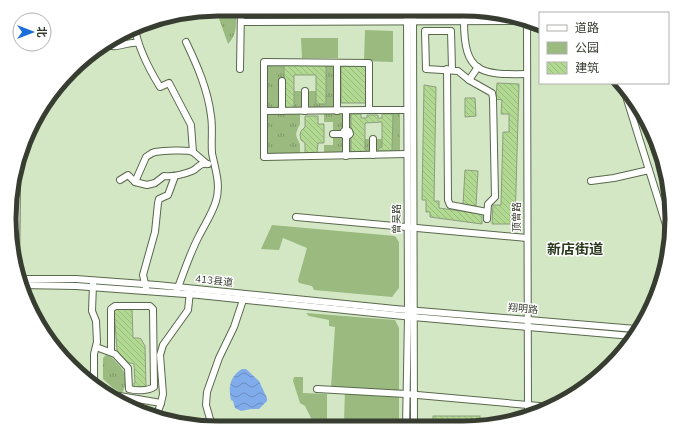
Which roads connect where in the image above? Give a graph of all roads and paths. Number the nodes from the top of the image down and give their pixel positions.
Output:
1 (241, 16) edge
2 (409, 16) edge
3 (411, 16) edge
4 (410, 21) junction
5 (464, 21) junction
6 (506, 21) edge
7 (241, 22) junction
8 (527, 27) edge
9 (136, 33) edge
10 (186, 42) dead end
11 (138, 43) junction
12 (112, 46) edge
13 (337, 63) junction
14 (478, 67) junction
15 (240, 69) dead end
16 (449, 69) junction
17 (527, 74) junction
18 (468, 80) junction
19 (282, 81) dead end
20 (305, 92) dead end
21 (629, 103) edge
22 (369, 110) junction
23 (407, 110) junction
24 (264, 111) junction
25 (282, 111) junction
26 (305, 111) junction
27 (337, 111) junction
28 (346, 111) junction
29 (345, 133) junction
30 (333, 134) dead end
31 (373, 139) dead end
32 (193, 152) junction
33 (407, 154) junction
34 (372, 155) junction
35 (346, 156) junction
36 (207, 164) junction
37 (216, 169) junction
38 (649, 170) junction
39 (175, 176) junction
40 (120, 180) dead end
41 (591, 181) dead end
42 (135, 182) junction
43 (487, 212) junction
44 (296, 217) dead end
45 (487, 219) dead end
46 (665, 221) edge
47 (410, 228) junction
48 (527, 238) junction
49 (25, 279) edge
50 (93, 284) junction
51 (27, 285) edge
52 (145, 285) junction
53 (177, 290) junction
54 (147, 291) junction
55 (190, 292) junction
56 (243, 300) junction
57 (410, 310) junction
58 (410, 317) junction
59 (527, 319) junction
60 (527, 326) junction
61 (632, 329) edge
62 (628, 336) edge
63 (96, 348) junction
64 (111, 352) junction
65 (94, 378) edge
66 (317, 388) dead end
67 (406, 394) junction
68 (414, 395) junction
69 (122, 396) edge
70 (162, 403) junction
71 (528, 405) junction
72 (539, 406) edge
73 (528, 410) edge
74 (158, 412) edge
75 (211, 421) edge
76 (406, 421) edge
77 (414, 421) edge

1 - 7 street
2 - 4 street, 曾吴路
3 - 4 street, 曾吴路
4 - 5 street
4 - 7 street
4 - 23 street, 曾吴路
4 - 47 street, 曾吴路
5 - 6 street
5 - 14 street
7 - 15 street
8 - 17 street, 顶曾路
9 - 11 street
10 - 37 street
11 - 12 street
11 - 32 street
13 - 22 street
13 - 24 street
13 - 27 street
14 - 17 street
14 - 18 street
16 - 16 street
16 - 18 street
16 - 43 street
17 - 48 street, 顶曾路
18 - 43 street
19 - 25 street
20 - 26 street
21 - 38 street
22 - 23 street
22 - 28 street
23 - 33 street, 曾吴路
24 - 25 street
24 - 35 street
25 - 26 street
26 - 27 street
27 - 28 street
28 - 29 street
29 - 30 street
29 - 35 street
31 - 34 street
32 - 36 street
32 - 42 street
33 - 34 street
33 - 47 street, 曾吴路
34 - 35 street
36 - 37 street
36 - 39 street
37 - 53 street
38 - 41 street
38 - 46 street
39 - 42 street
39 - 52 street
40 - 42 street
43 - 45 street
44 - 47 street
47 - 48 street
47 - 57 street, 曾吴路
48 - 59 street, 顶曾路
49 - 50 street, 413县道
50 - 51 street, 413县道
50 - 52 street, 413县道
50 - 54 street, 413县道
50 - 63 street
52 - 53 street, 413县道
52 - 54 street
53 - 54 street, 413县道
53 - 55 street, 413县道
55 - 56 street, 413县道
55 - 57 street, 413县道
55 - 70 street
56 - 58 street, 413县道
56 - 75 street
57 - 58 street, 曾吴路
57 - 59 street, 翔明路
58 - 60 street, 翔明路
58 - 67 street, 曾吴路
58 - 68 street, 曾吴路
59 - 60 street, 顶曾路
59 - 61 street, 翔明路
60 - 62 street, 翔明路
60 - 71 street, 顶曾路
63 - 64 street
63 - 65 street
64 - 64 street
66 - 67 street
67 - 68 street
67 - 76 street, 曾吴路
68 - 71 street
68 - 77 street, 曾吴路
69 - 70 street
70 - 74 street
71 - 72 street
71 - 73 street, 顶曾路

